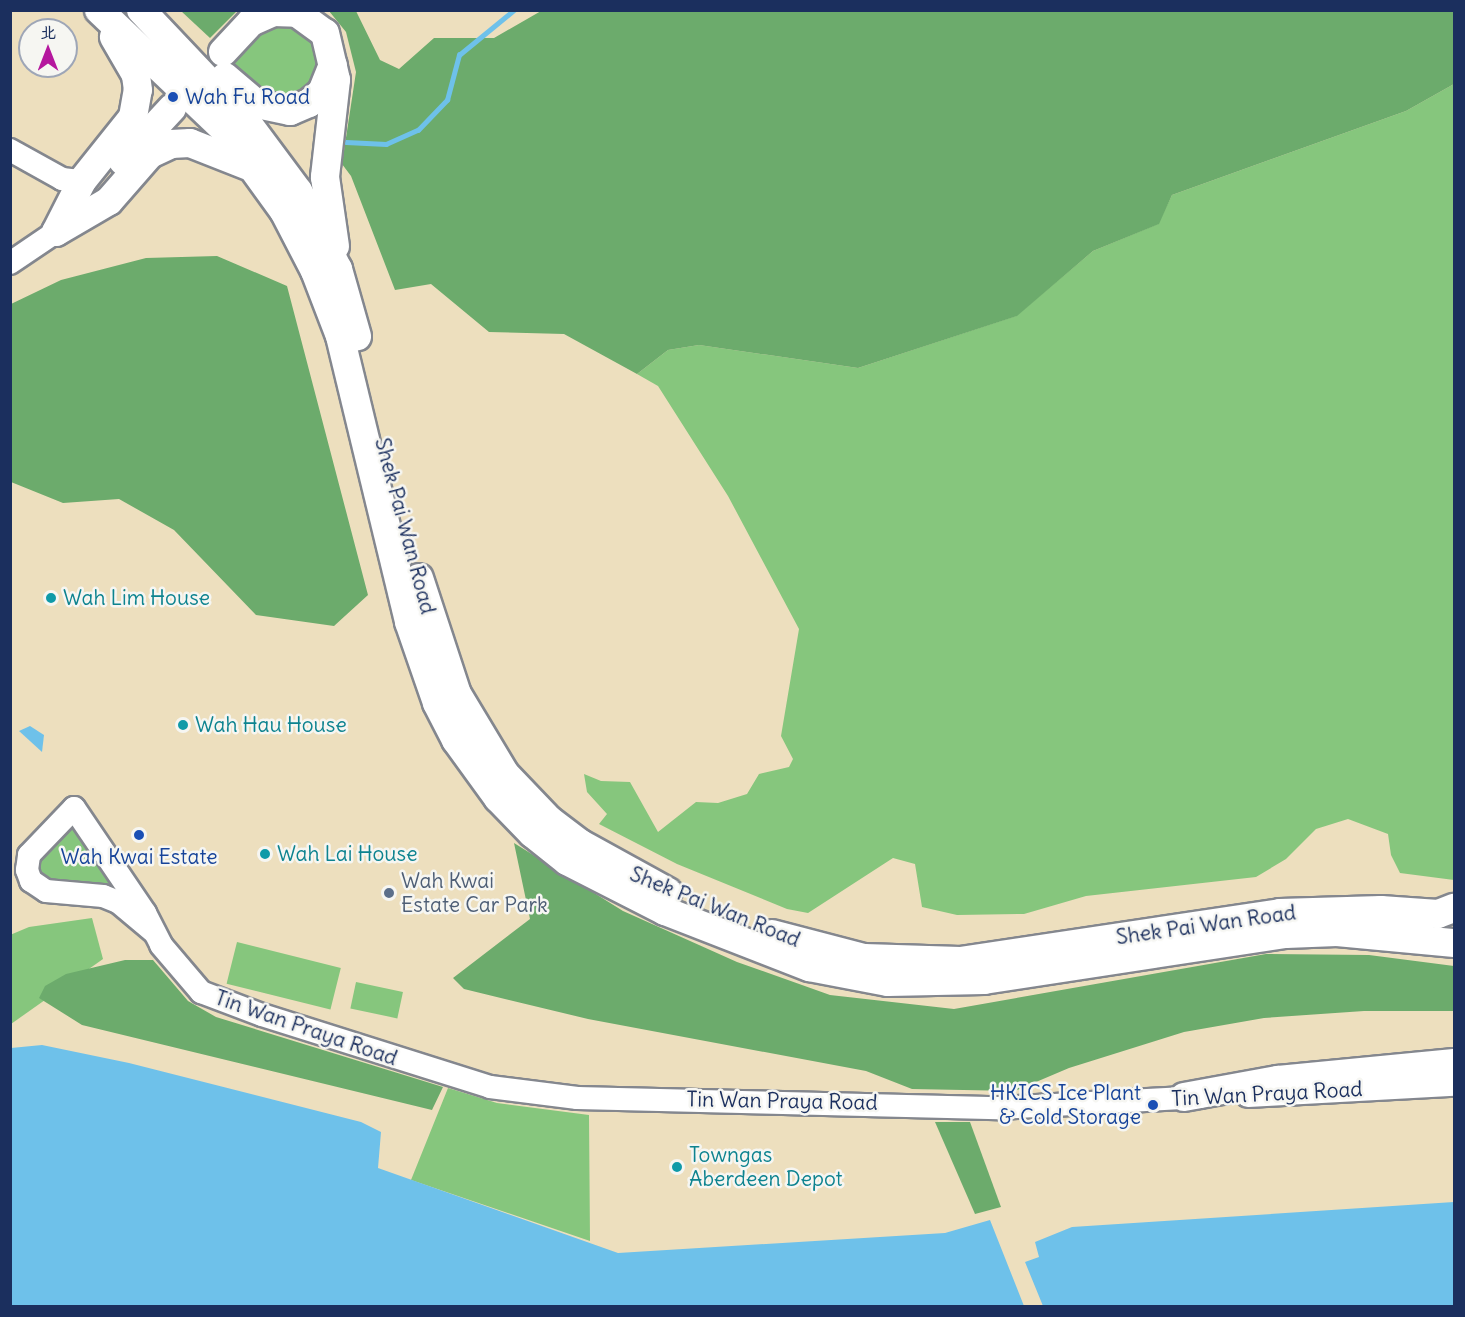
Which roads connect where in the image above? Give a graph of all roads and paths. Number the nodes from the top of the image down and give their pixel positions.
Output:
1 (143, 10) edge
2 (99, 11) edge
3 (223, 52) dead end
4 (333, 54) junction
5 (172, 108) dead end
6 (10, 150) edge
7 (256, 170) junction
8 (82, 181) junction
9 (56, 232) junction
10 (10, 263) edge
11 (338, 269) junction
12 (1449, 914) edge
13 (154, 932) junction
14 (1455, 943) edge
15 (1455, 1063) edge
16 (1455, 1085) edge
17 (1184, 1097) junction

1 - 4 main road
1 - 11 main road, Shek Pai Wan Road
2 - 7 main road, Shek Pai Wan Road
2 - 8 main road
3 - 4 main road
4 - 11 main road
5 - 9 main road
6 - 8 street
7 - 9 main road
7 - 14 main road, Shek Pai Wan Road
8 - 9 main road
9 - 10 street
11 - 12 main road, Shek Pai Wan Road
13 - 13 street, Tin Wan Praya Road
13 - 17 street, Tin Wan Praya Road
15 - 17 main road
16 - 17 street, Tin Wan Praya Road

